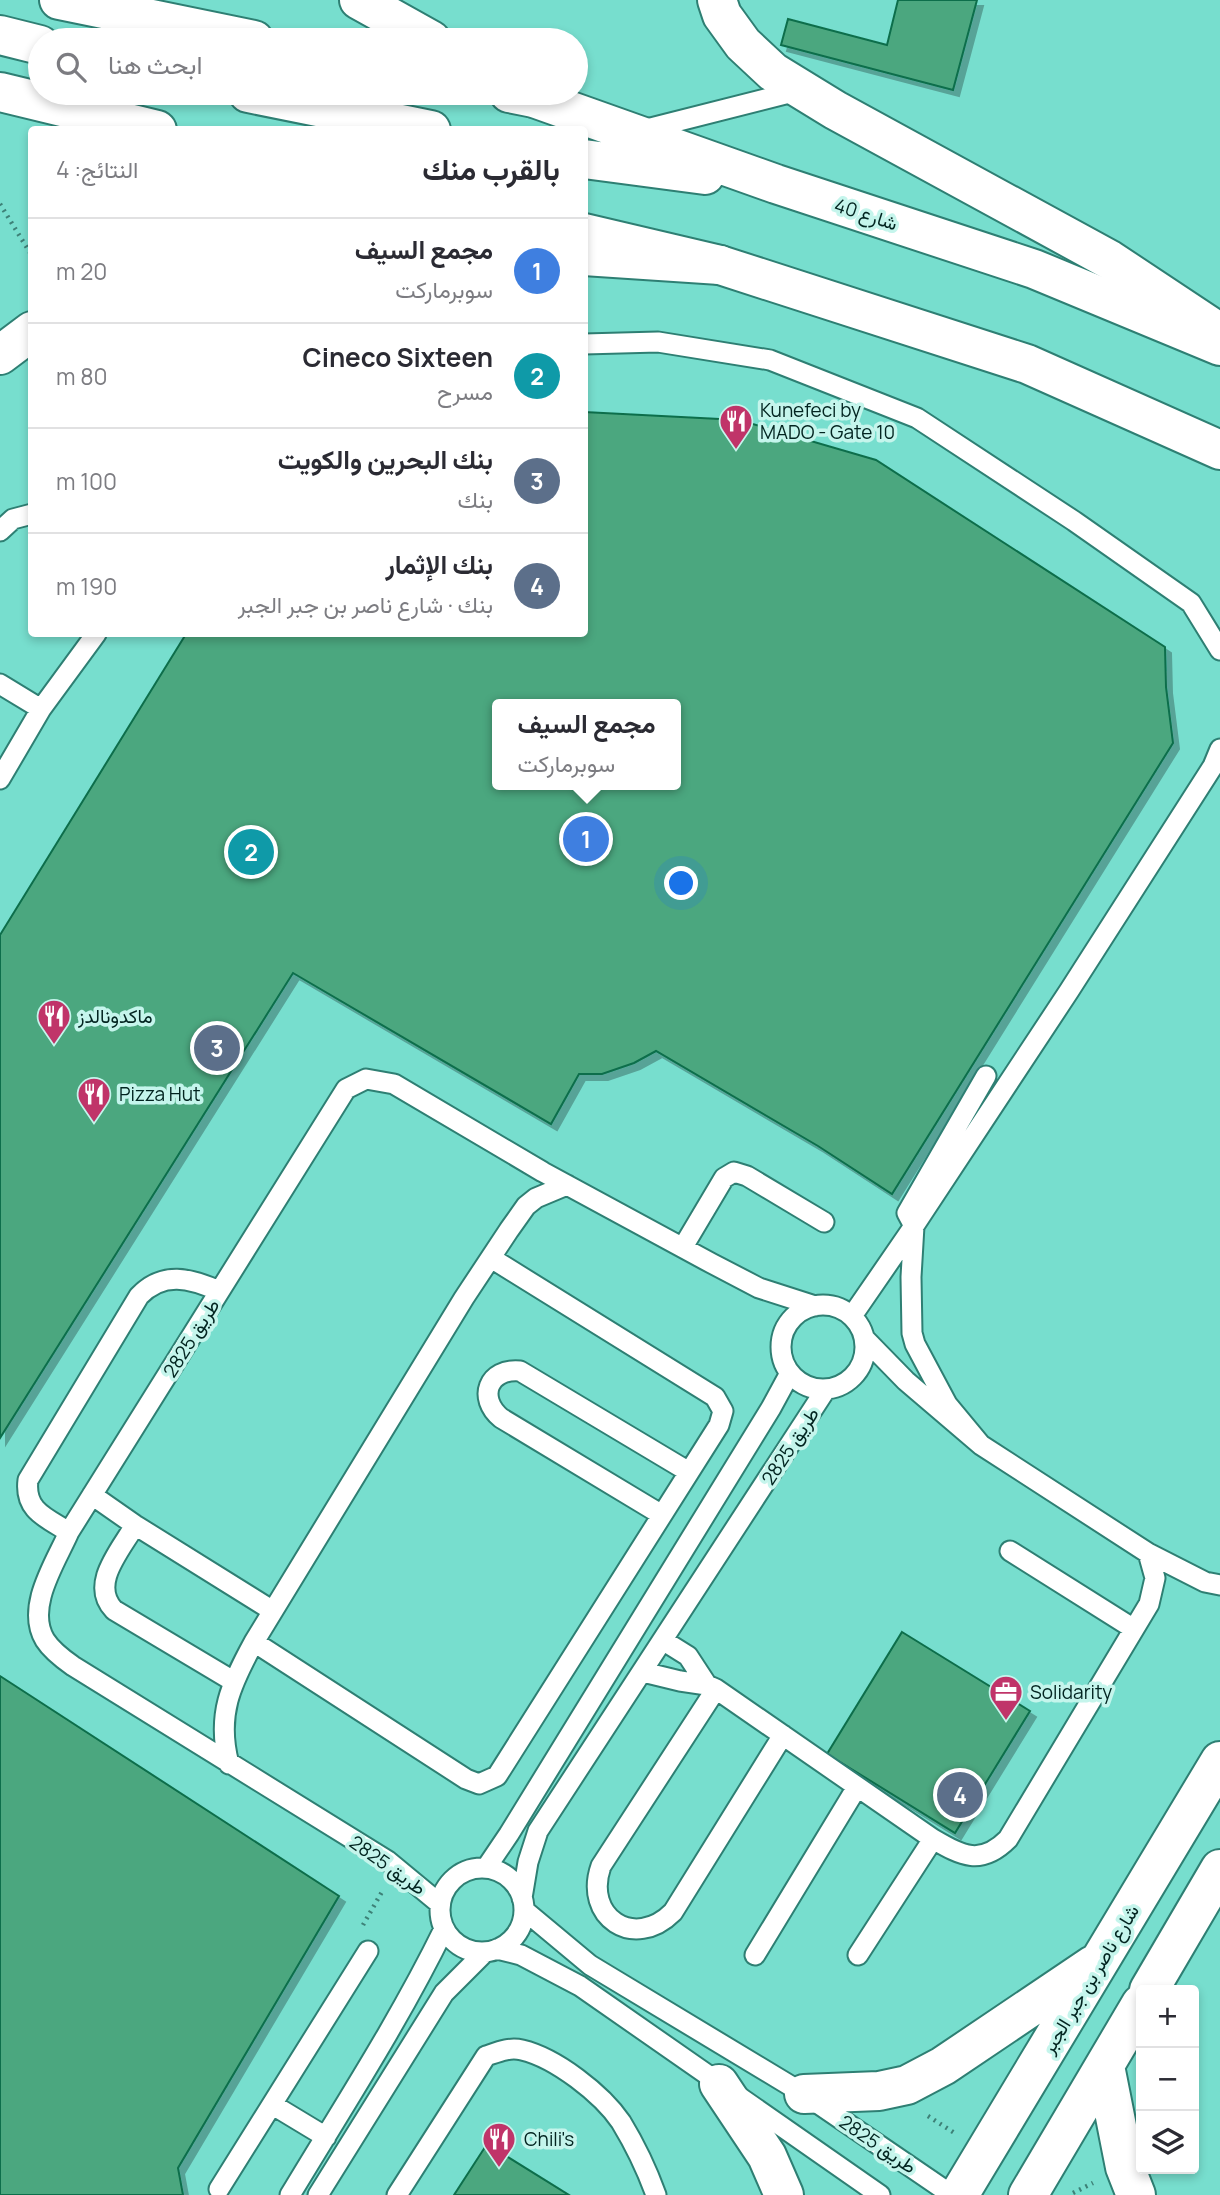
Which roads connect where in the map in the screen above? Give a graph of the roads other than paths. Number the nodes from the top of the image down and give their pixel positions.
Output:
1 (59, 0) edge
2 (359, 0) edge
3 (717, 0) edge
4 (196, 28) edge
5 (409, 28) edge
6 (0, 35) edge
7 (28, 42) edge
8 (802, 90) junction
9 (0, 92) edge
10 (28, 99) edge
11 (54, 105) edge
12 (307, 105) edge
13 (554, 105) edge
14 (140, 126) edge
15 (411, 126) edge
16 (634, 133) junction
17 (588, 160) edge
18 (776, 184) junction
19 (588, 234) edge
20 (588, 256) edge
21 (720, 265) junction
22 (1220, 333) edge
23 (28, 334) edge
24 (588, 344) edge
25 (1220, 346) edge
26 (0, 355) edge
27 (1220, 450) edge
28 (28, 515) edge
29 (0, 531) edge
30 (94, 637) edge
31 (1220, 650) edge
32 (0, 684) edge
33 (41, 709) junction
34 (1220, 748) edge
35 (0, 779) edge
36 (986, 1076) dead end
37 (567, 1185) junction
38 (824, 1222) dead end
39 (914, 1226) junction
40 (683, 1247) junction
41 (491, 1258) junction
42 (219, 1291) junction
43 (815, 1306) junction
44 (852, 1316) junction
45 (865, 1339) junction
46 (790, 1373) junction
47 (826, 1390) junction
48 (981, 1445) junction
49 (689, 1472) junction
50 (92, 1495) junction
51 (662, 1515) junction
52 (135, 1525) junction
53 (69, 1532) junction
54 (1010, 1551) dead end
55 (1148, 1553) junction
56 (1220, 1585) edge
57 (273, 1611) junction
58 (1134, 1629) junction
59 (664, 1641) junction
60 (254, 1642) junction
61 (643, 1672) junction
62 (233, 1681) junction
63 (712, 1687) junction
64 (783, 1735) junction
65 (1220, 1761) edge
66 (229, 1764) junction
67 (857, 1787) junction
68 (933, 1839) junction
69 (486, 1868) junction
70 (1220, 1869) edge
71 (440, 1904) junction
72 (523, 1904) junction
73 (444, 1929) junction
74 (491, 1950) junction
75 (368, 1951) road end
76 (755, 1955) dead end
77 (858, 1955) dead end
78 (1104, 1958) junction
79 (1152, 1985) edge
80 (1136, 2013) edge
81 (1105, 2066) junction
82 (719, 2084) junction
83 (804, 2094) junction
84 (273, 2105) junction
85 (326, 2137) junction
86 (219, 2189) dead end
87 (290, 2195) edge
88 (318, 2195) edge
89 (397, 2195) edge
90 (656, 2195) edge
91 (784, 2195) edge
92 (880, 2195) edge
93 (952, 2195) edge
94 (958, 2195) edge
95 (1028, 2195) edge
96 (1136, 2195) edge

1 - 4 main road
2 - 5 main road
3 - 8 main road
6 - 7 main road
8 - 16 lane
8 - 22 main road
9 - 10 main road
11 - 14 main road
12 - 15 main road
13 - 16 main road, شارع 40
16 - 18 main road, شارع 40
17 - 18 main road
18 - 25 main road, شارع 40
19 - 21 main road
20 - 21 main road
21 - 27 main road
23 - 26 main road
24 - 31 lane
28 - 29 lane
30 - 33 lane
32 - 33 lane
33 - 35 lane
34 - 39 lane
36 - 39 lane
37 - 40 lane, طريق 2825
37 - 41 lane
37 - 42 lane, طريق 2825
38 - 40 lane
39 - 44 lane
39 - 48 lane
40 - 43 lane, طريق 2825
41 - 49 lane
41 - 57 lane
42 - 50 lane, طريق 2825
42 - 53 lane
43 - 44 lane, طريق 2825
43 - 46 lane
44 - 45 lane
45 - 47 lane, طريق 2825
45 - 48 lane
46 - 47 lane, طريق 2825
46 - 69 lane, طريق 2825
47 - 59 lane, طريق 2825
48 - 55 lane
49 - 51 lane
49 - 51 lane
50 - 52 lane
50 - 53 lane, طريق 2825
51 - 60 lane
52 - 57 lane
52 - 62 lane
53 - 66 lane, طريق 2825
54 - 58 lane
55 - 56 lane
55 - 58 lane
57 - 60 lane
58 - 68 lane
59 - 61 lane, طريق 2825
59 - 63 lane
60 - 62 lane
61 - 63 lane
61 - 72 lane, طريق 2825
62 - 66 lane
63 - 64 lane
63 - 64 lane
64 - 67 lane
65 - 78 main road, شارع ناصر بن جبر الجبر
66 - 71 lane, طريق 2825
67 - 68 lane
67 - 76 lane
68 - 77 lane
69 - 71 lane, طريق 2825
69 - 72 lane, طريق 2825
70 - 79 main road
71 - 73 lane, طريق 2825
72 - 74 lane, طريق 2825
72 - 83 lane, طريق 2825
73 - 74 lane, طريق 2825
73 - 85 lane
74 - 82 lane, طريق 2825
74 - 88 lane, طريق 2825
75 - 84 lane
78 - 83 main road
78 - 94 main road, شارع ناصر بن جبر الجبر
80 - 81 main road
81 - 95 main road
81 - 96 main road
82 - 91 main road
82 - 92 lane, طريق 2825
83 - 93 lane, طريق 2825
84 - 85 lane
84 - 86 lane
85 - 87 lane
89 - 90 lane

